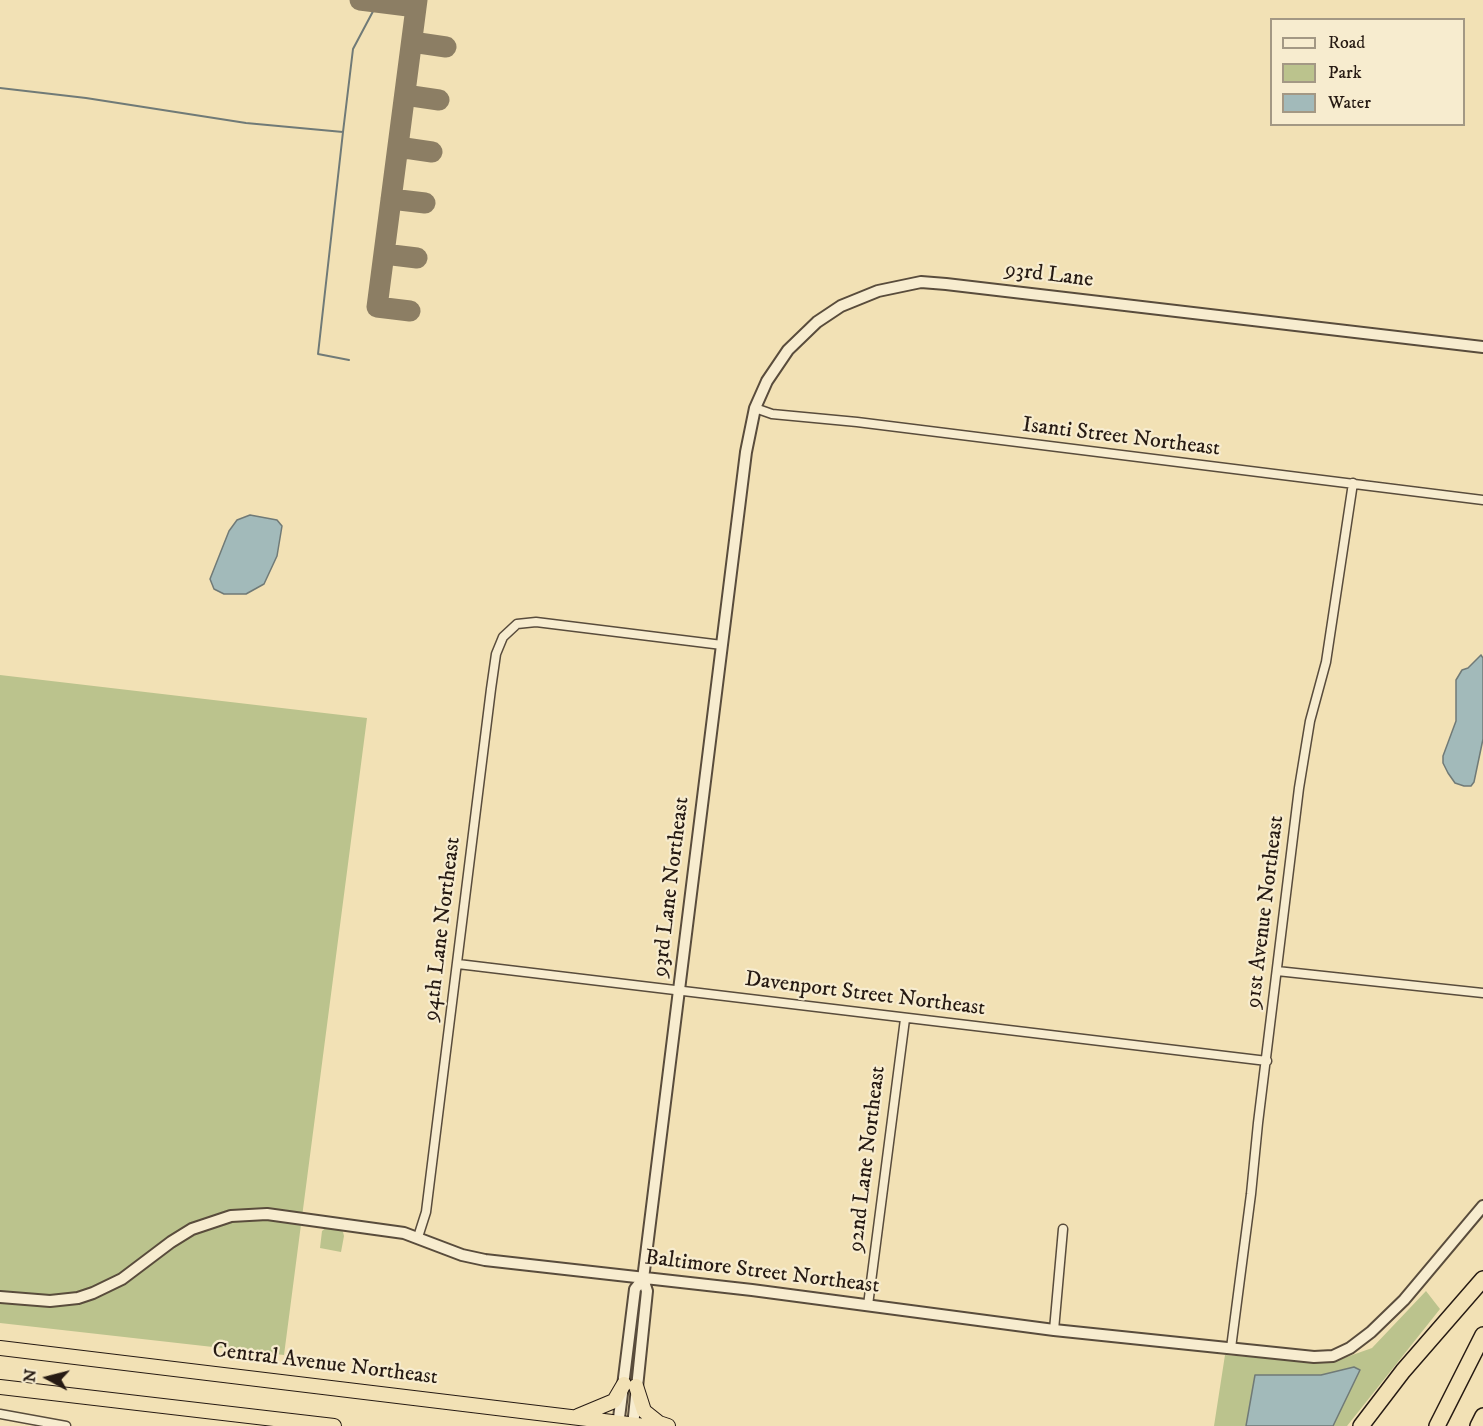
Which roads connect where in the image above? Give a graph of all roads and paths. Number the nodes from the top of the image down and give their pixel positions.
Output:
1 (1483, 347) edge
2 (755, 408) junction
3 (1353, 483) junction
4 (740, 499) joint
5 (1483, 500) edge
6 (722, 645) junction
7 (458, 964) junction
8 (1277, 971) junction
9 (679, 990) junction
10 (1483, 993) edge
11 (905, 1019) junction
12 (1267, 1061) junction
13 (1483, 1206) edge
14 (1063, 1229) dead end
15 (418, 1237) junction
16 (643, 1279) junction
17 (1483, 1279) edge
18 (0, 1297) edge
19 (868, 1305) junction
20 (1054, 1330) junction
21 (1483, 1335) edge
22 (0, 1348) edge
23 (1231, 1348) junction
24 (630, 1385) junction
25 (0, 1387) edge
26 (0, 1414) edge
27 (572, 1417) junction
28 (1483, 1417) edge
29 (15, 1421) edge
30 (618, 1425) edge
31 (66, 1426) edge
32 (334, 1426) edge
33 (637, 1426) edge
34 (668, 1426) edge
35 (1361, 1426) edge
36 (1437, 1426) edge
37 (1478, 1426) edge

1 - 2 street, 93rd Lane
2 - 3 street, Isanti Street Northeast
2 - 4 street, 93rd Lane
3 - 5 street, Isanti Street Northeast
3 - 8 street, 91st Avenue Northeast
4 - 6 street, 93rd Lane Northeast
6 - 7 street, 94th Lane Northeast
6 - 9 street, 93rd Lane Northeast
7 - 9 street, Davenport Street Northeast
7 - 15 street, 94th Lane Northeast
8 - 10 street
8 - 12 street, 91st Avenue Northeast
9 - 11 street, Davenport Street Northeast
9 - 16 street, 93rd Lane Northeast
11 - 12 street, Davenport Street Northeast
11 - 19 street, 92nd Lane Northeast
12 - 23 street, 91st Avenue Northeast
13 - 23 street, Baltimore Street Northeast
14 - 20 street
15 - 16 street, Baltimore Street Northeast
15 - 18 street, Baltimore Street Northeast
16 - 19 street, Baltimore Street Northeast
16 - 24 street, 93rd Lane Northeast
17 - 35 highway
19 - 20 street, Baltimore Street Northeast
20 - 23 street, Baltimore Street Northeast
21 - 36 highway
22 - 27 highway, Central Avenue Northeast
24 - 27 highway
24 - 30 street, 93rd Lane Northeast
24 - 33 street, 93rd Lane Northeast
24 - 34 highway
25 - 32 highway
26 - 29 street
27 - 30 highway, Central Avenue Northeast
28 - 37 highway
29 - 31 street
30 - 33 highway, Central Avenue Northeast

